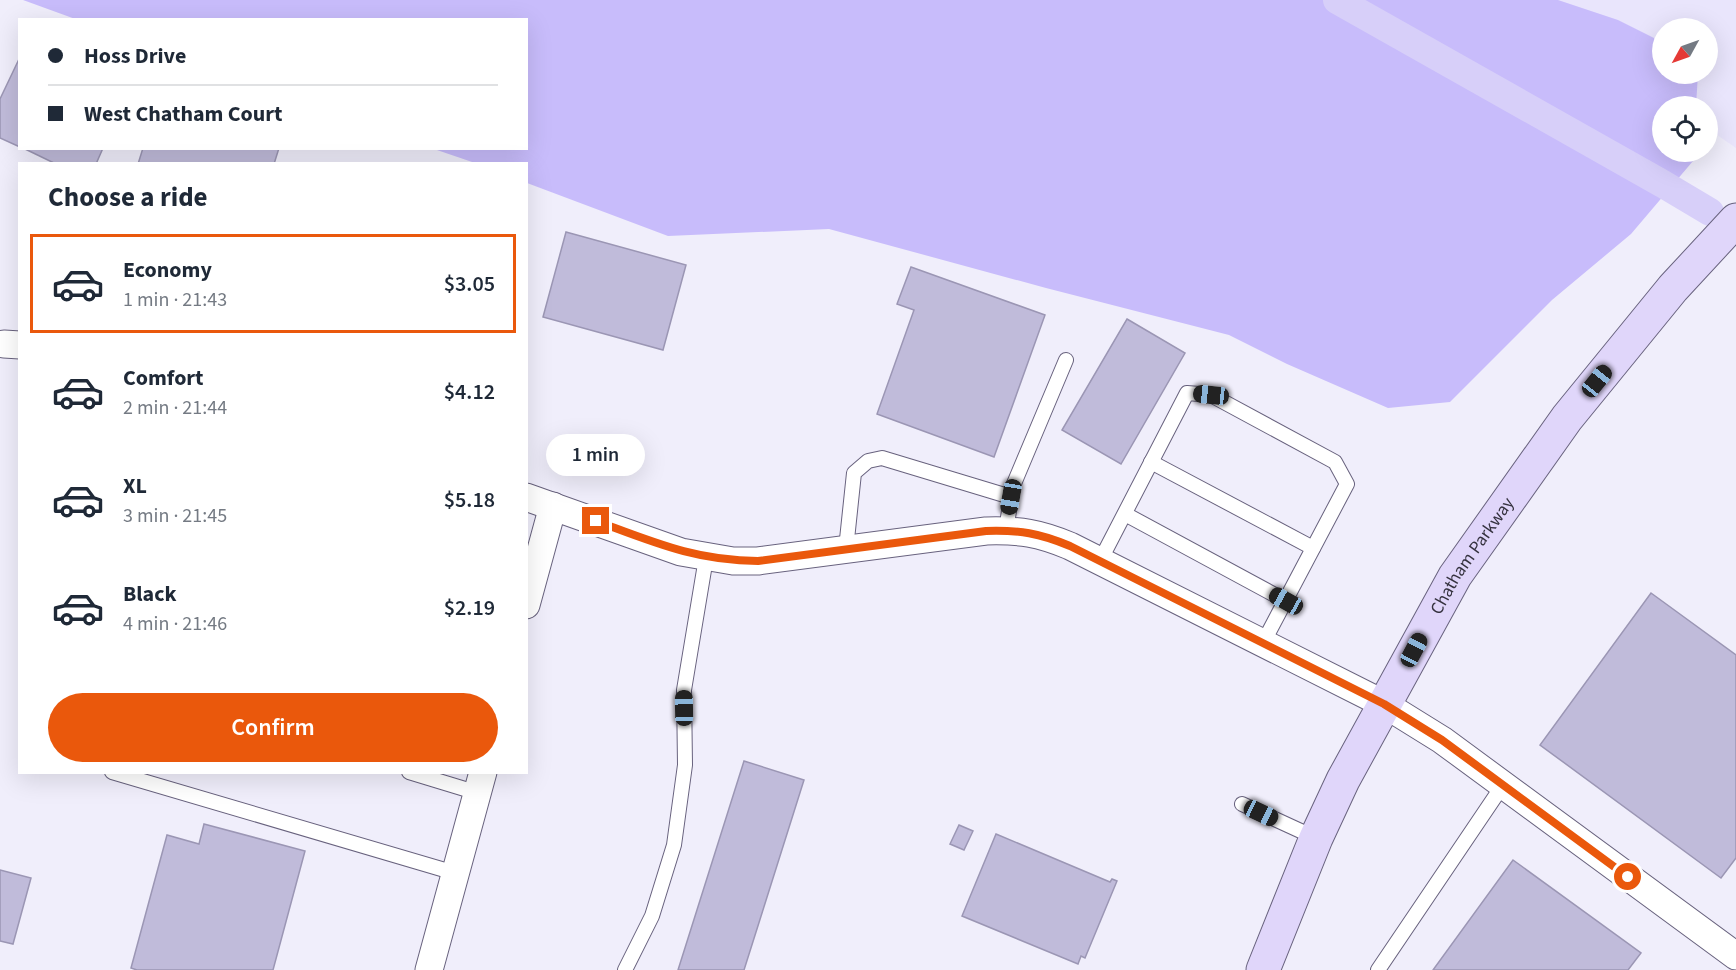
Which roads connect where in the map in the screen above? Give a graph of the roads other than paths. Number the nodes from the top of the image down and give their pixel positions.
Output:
1 (1736, 220) edge
2 (1066, 360) dead end
3 (1151, 462) junction
4 (1011, 497) junction
5 (528, 498) edge
6 (553, 506) junction
7 (1125, 514) junction
8 (1006, 531) junction
9 (1313, 548) junction
10 (846, 549) junction
11 (706, 558) junction
12 (1100, 561) junction
13 (528, 598) edge
14 (1286, 601) junction
15 (1263, 643) junction
16 (1384, 704) junction
17 (119, 774) edge
18 (422, 774) edge
19 (480, 783) edge
20 (1503, 785) junction
21 (1242, 804) dead end
22 (1316, 838) junction
23 (455, 873) junction
24 (1736, 956) edge
25 (429, 970) edge
26 (625, 970) edge
27 (1263, 970) edge
28 (1378, 970) edge

1 - 16 main road, Chatham Parkway
2 - 4 lane
3 - 7 lane
3 - 9 lane
3 - 9 lane
4 - 8 lane
4 - 10 lane
5 - 6 street
6 - 11 street
6 - 13 street
7 - 12 lane
7 - 14 lane
8 - 10 street
8 - 12 street
9 - 14 lane
10 - 11 street
11 - 26 lane
12 - 15 street
14 - 15 lane
15 - 16 street
16 - 20 street
16 - 22 main road, Chatham Parkway
17 - 23 lane
18 - 19 lane
19 - 23 street
20 - 24 street
20 - 28 lane
21 - 22 lane
22 - 27 main road, Chatham Parkway
23 - 25 street

